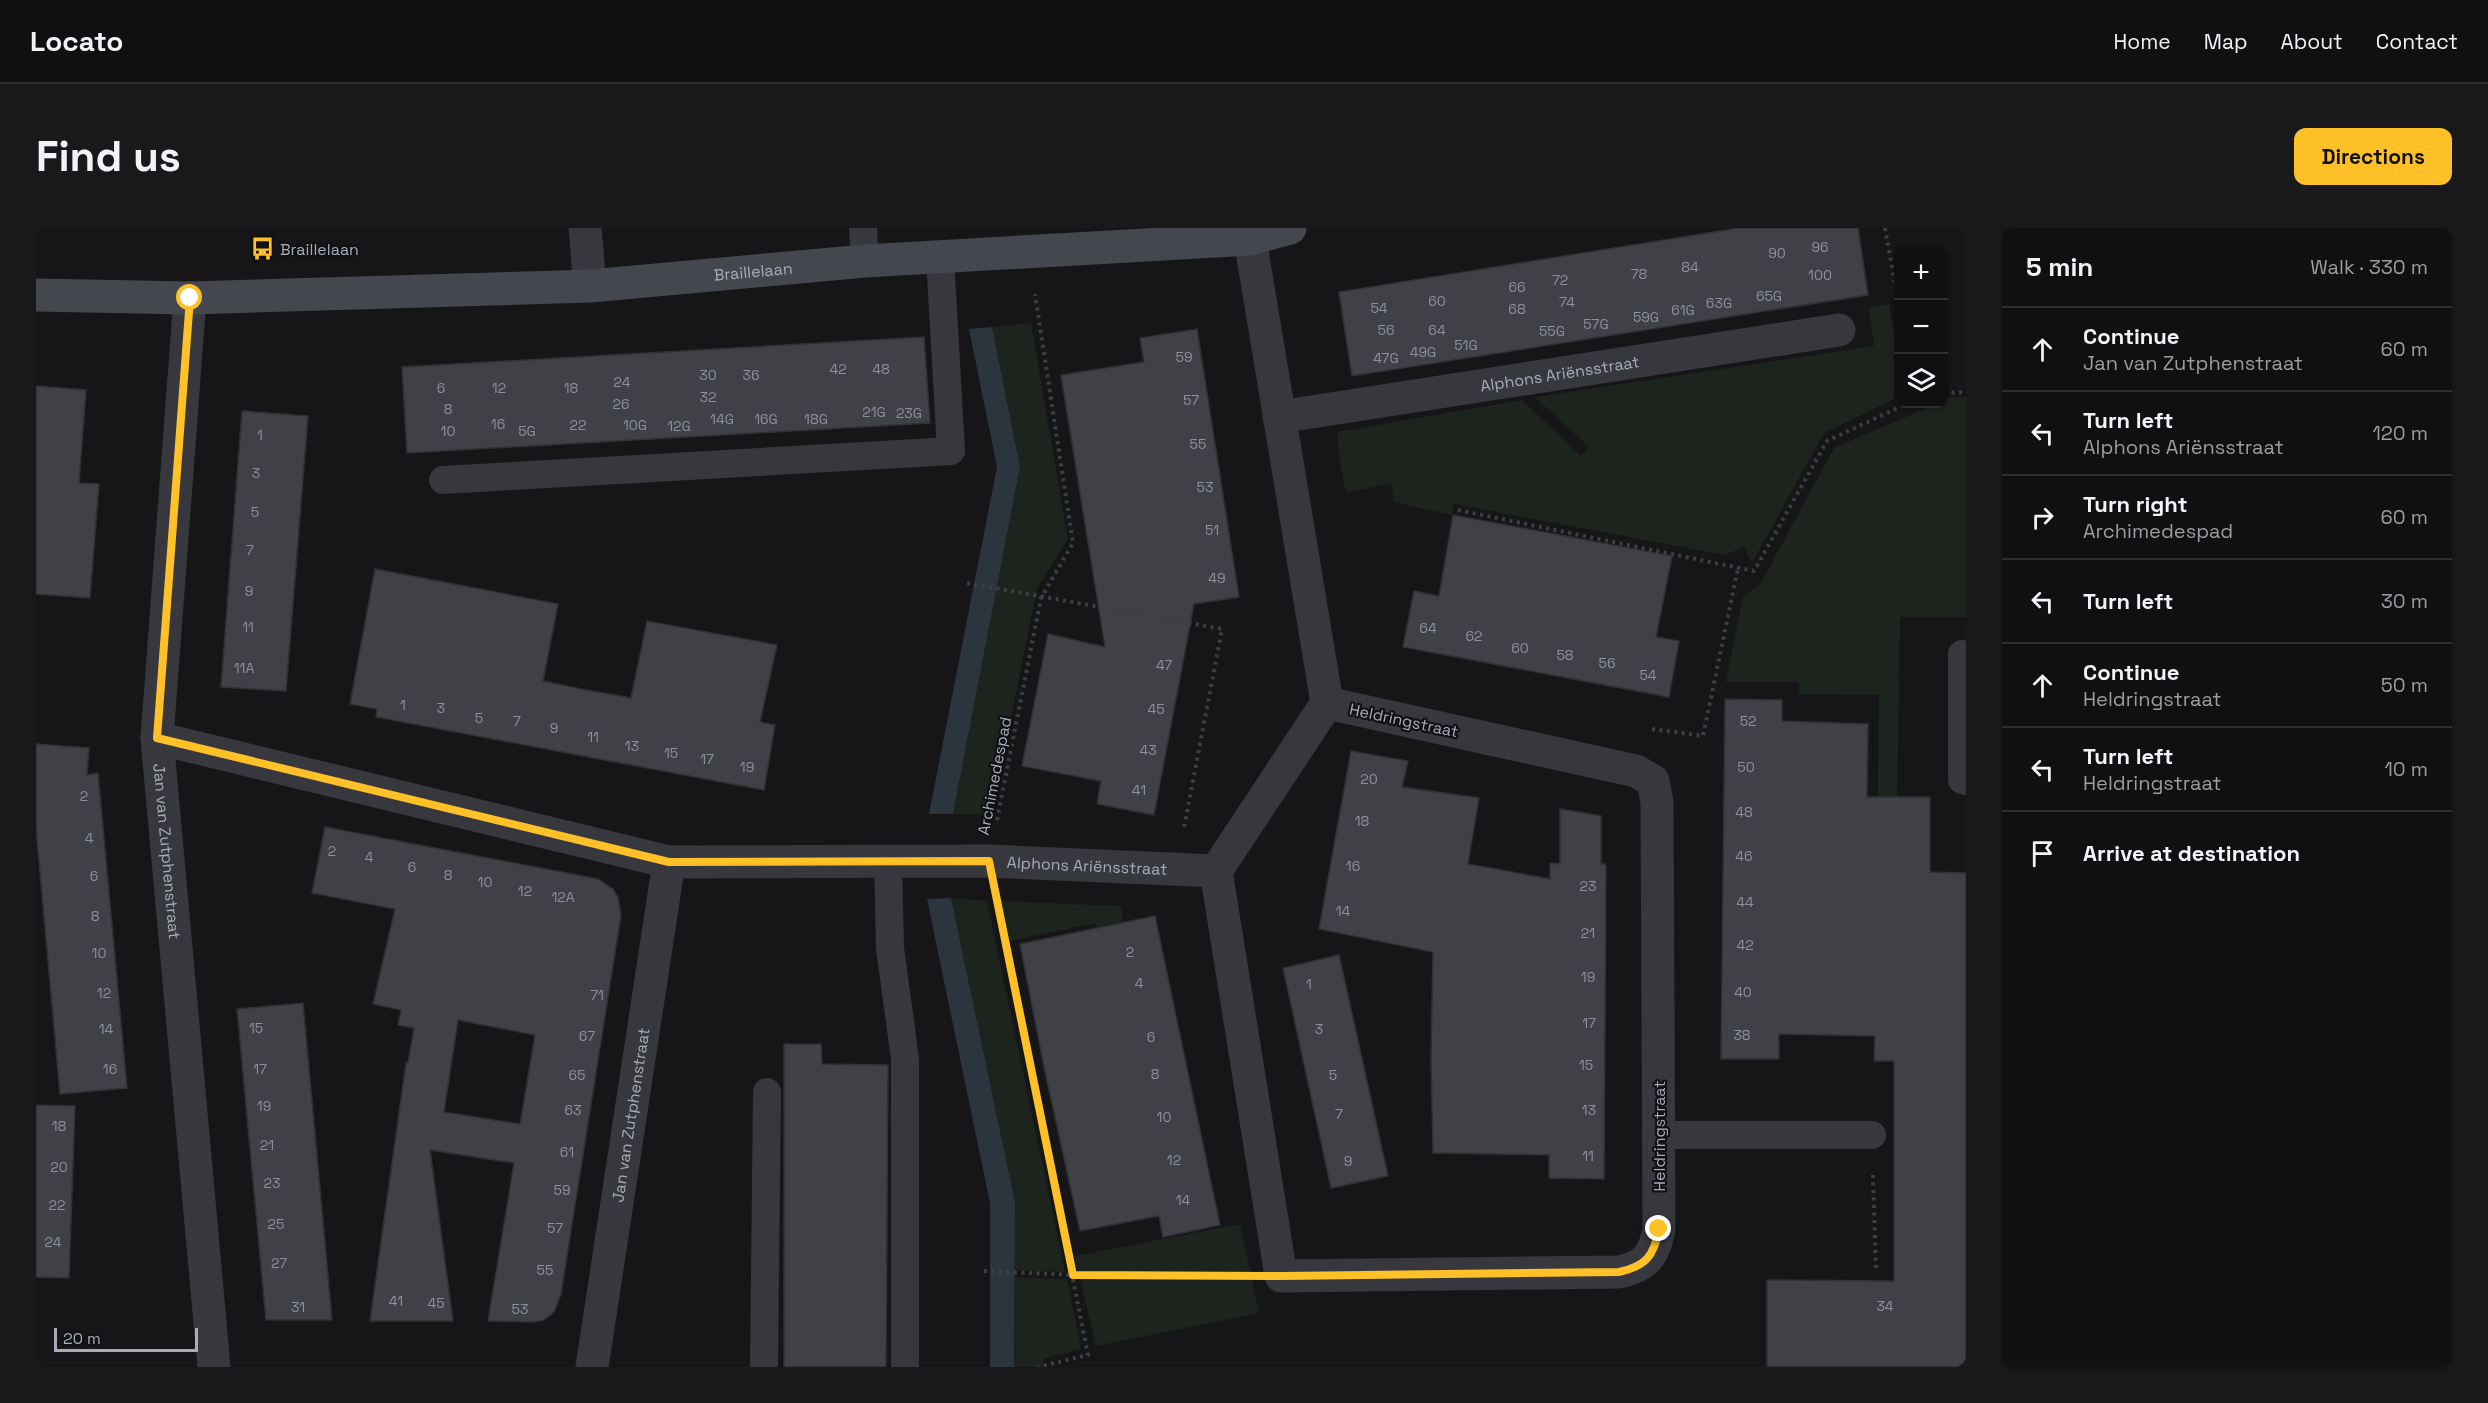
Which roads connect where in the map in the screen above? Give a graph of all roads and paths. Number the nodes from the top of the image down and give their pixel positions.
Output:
1 (585, 228) edge
2 (863, 228) edge
3 (1290, 228) edge
4 (1885, 228) edge
5 (1250, 238) junction
6 (1029, 252) junction
7 (940, 257) junction
8 (866, 261) junction
9 (590, 286) junction
10 (36, 295) edge
11 (190, 298) junction
12 (1899, 300) edge
13 (1839, 330) dead end
14 (1966, 392) edge
15 (1948, 393) edge
16 (1897, 408) edge
17 (1279, 417) junction
18 (442, 480) dead end
19 (1458, 510) dead end
20 (1738, 568) junction
21 (967, 583) dead end
22 (1041, 598) junction
23 (1962, 654) dead end
24 (1327, 704) junction
25 (1645, 728) dead end
26 (157, 738) junction
27 (1966, 780) edge
28 (888, 861) junction
29 (989, 861) junction
30 (669, 862) junction
31 (1176, 868) junction
32 (1216, 871) junction
33 (767, 1092) dead end
34 (1872, 1135) joint
35 (1659, 1136) junction
36 (984, 1271) dead end
37 (1875, 1272) dead end
38 (1073, 1275) junction
39 (1281, 1276) junction
40 (214, 1367) edge
41 (592, 1367) edge
42 (764, 1367) edge
43 (905, 1367) edge
44 (1038, 1367) edge

1 - 9 street
2 - 8 lane
3 - 5 street, Braillelaan
4 - 12 path
5 - 6 street, Braillelaan
5 - 17 street
6 - 7 street, Braillelaan
6 - 22 path, Archimedespad
7 - 8 street, Braillelaan
7 - 18 lane
8 - 9 street, Braillelaan
9 - 11 street, Braillelaan
10 - 11 street, Braillelaan
11 - 26 street, Jan van Zutphenstraat
13 - 17 street, Alphons Ariënsstraat
14 - 15 path
16 - 20 path
17 - 24 street
19 - 20 path
20 - 25 path
21 - 22 path
22 - 29 path, Archimedespad
22 - 31 path
23 - 27 lane
24 - 32 street
24 - 35 street, Heldringstraat
26 - 30 street, Alphons Ariënsstraat
26 - 40 street, Jan van Zutphenstraat
28 - 29 street, Alphons Ariënsstraat
28 - 30 street, Alphons Ariënsstraat
28 - 43 lane
29 - 31 street, Alphons Ariënsstraat
29 - 38 path, Archimedespad
30 - 41 street, Jan van Zutphenstraat
31 - 32 street, Alphons Ariënsstraat
32 - 39 street
33 - 42 lane
34 - 35 lane
34 - 37 path
35 - 39 street, Heldringstraat
36 - 38 path
38 - 39 path
38 - 44 path, Archimedespad

